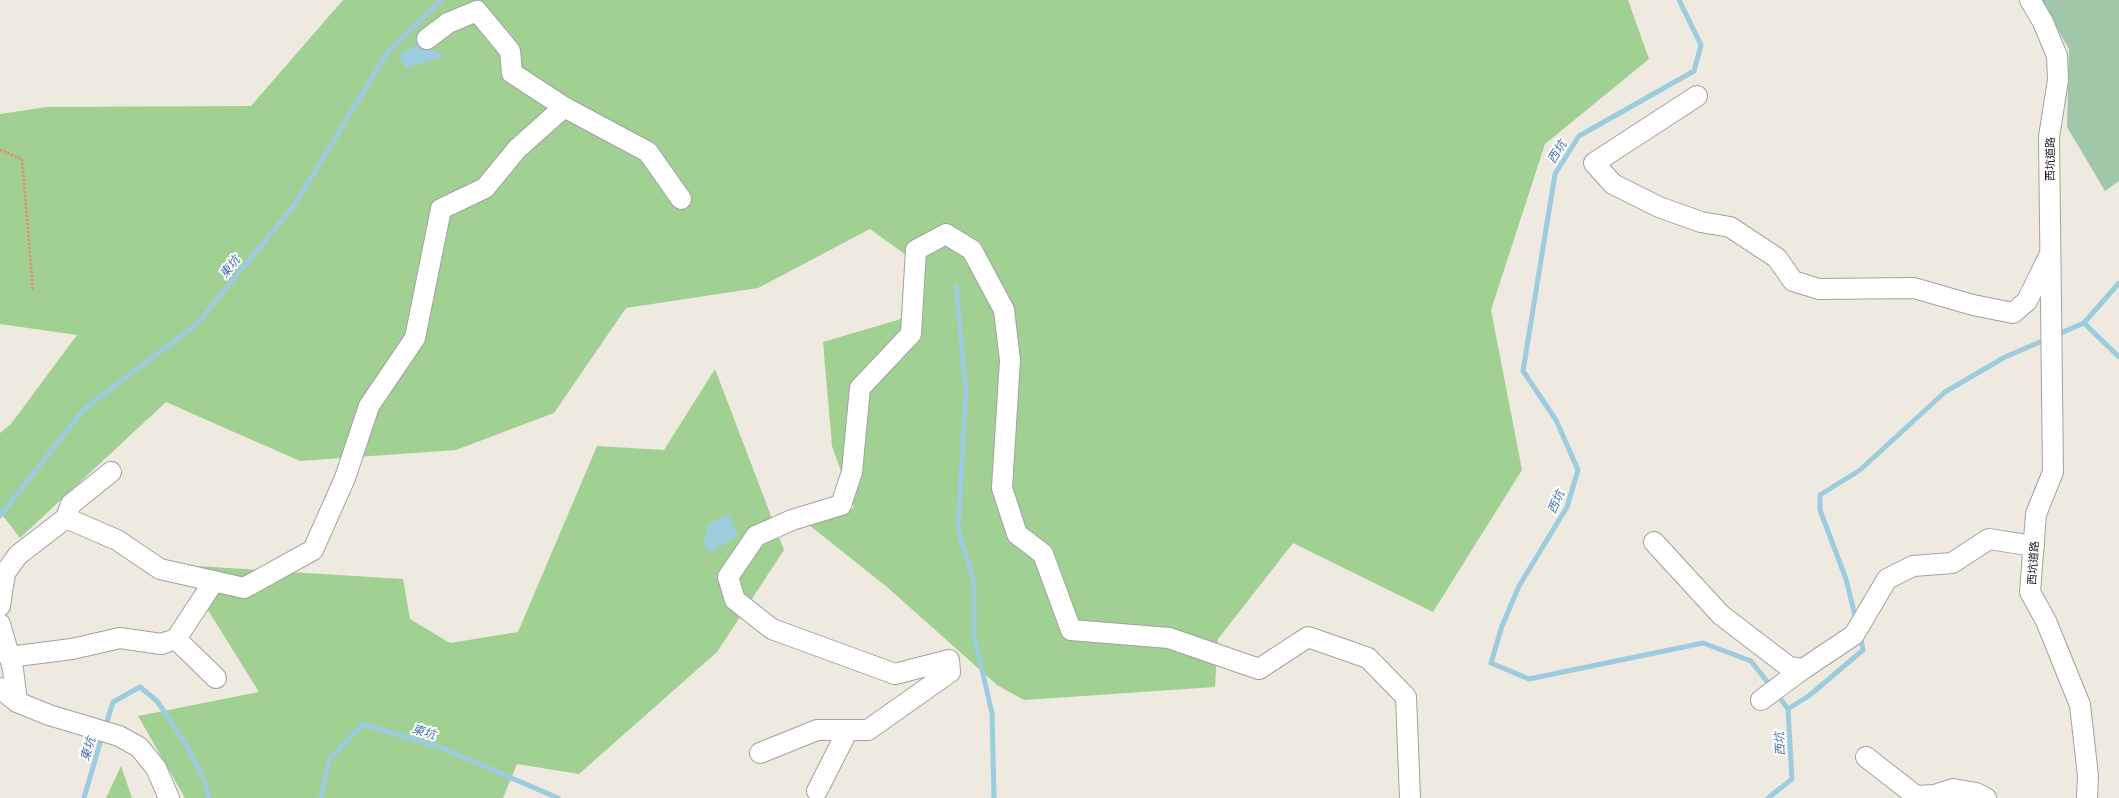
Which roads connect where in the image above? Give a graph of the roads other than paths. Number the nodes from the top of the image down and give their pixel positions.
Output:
1 (2030, 0) edge
2 (427, 39) dead end
3 (1697, 96) dead end
4 (564, 107) junction
5 (681, 199) dead end
6 (2051, 253) junction
7 (111, 472) dead end
8 (66, 518) junction
9 (1654, 542) dead end
10 (2034, 546) junction
11 (214, 581) junction
12 (0, 606) edge
13 (0, 624) edge
14 (176, 639) junction
15 (9, 657) junction
16 (1803, 669) junction
17 (216, 678) dead end
18 (0, 688) edge
19 (1761, 700) dead end
20 (17, 702) junction
21 (848, 730) junction
22 (760, 752) dead end
23 (1866, 757) dead end
24 (817, 791) dead end
25 (169, 798) edge
26 (1410, 798) edge
27 (1986, 798) edge
28 (2087, 798) edge

1 - 6 street, 西坑道路
2 - 4 street
3 - 6 street
4 - 5 street
4 - 11 street
6 - 10 street, 西坑道路
7 - 8 street
8 - 11 street
8 - 12 street
9 - 16 street
10 - 16 street
10 - 28 street, 西坑道路
11 - 14 street
13 - 15 street
14 - 15 street
14 - 17 street
15 - 20 street
16 - 19 street
18 - 20 street
20 - 25 street
21 - 22 street
21 - 24 street
21 - 26 street
23 - 27 street

